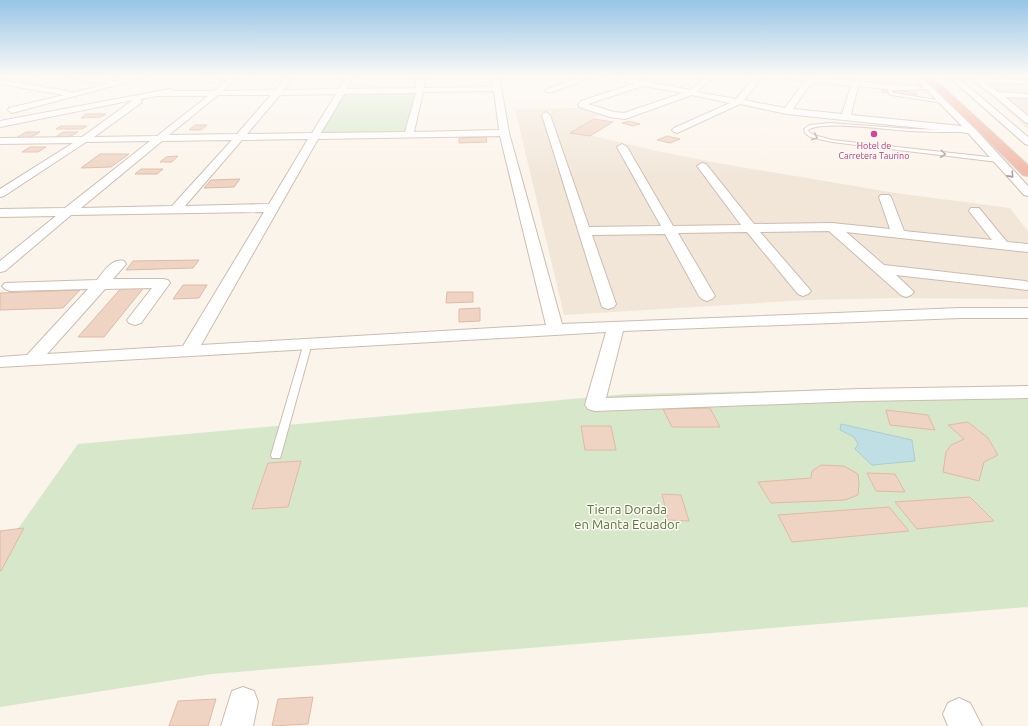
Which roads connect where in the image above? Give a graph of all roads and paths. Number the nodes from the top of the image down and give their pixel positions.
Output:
1 (41, 110) edge
2 (74, 110) edge
3 (125, 110) edge
4 (197, 110) edge
5 (263, 110) edge
6 (330, 110) edge
7 (415, 110) edge
8 (500, 110) edge
9 (598, 110) edge
10 (640, 110) edge
11 (721, 110) edge
12 (781, 110) edge
13 (848, 110) edge
14 (959, 110) edge
15 (962, 110) edge
16 (978, 110) edge
17 (991, 110) edge
18 (787, 111) joint
19 (1017, 111) joint
20 (1028, 112) edge
21 (47, 115) junction
22 (546, 115) dead end
23 (846, 117) junction
24 (1028, 120) edge
25 (0, 124) edge
26 (677, 130) dead end
27 (971, 130) junction
28 (504, 133) junction
29 (410, 134) junction
30 (314, 137) junction
31 (239, 138) junction
32 (160, 140) junction
33 (0, 141) edge
34 (82, 141) junction
35 (1028, 142) edge
36 (622, 147) dead end
37 (1028, 154) edge
38 (998, 160) junction
39 (702, 166) dead end
40 (1028, 172) edge
41 (1028, 193) edge
42 (0, 194) edge
43 (885, 197) dead end
44 (272, 208) junction
45 (175, 210) junction
46 (975, 211) dead end
47 (67, 212) junction
48 (0, 213) edge
49 (749, 227) junction
50 (832, 227) junction
51 (669, 230) junction
52 (584, 231) junction
53 (898, 233) junction
54 (1003, 245) junction
55 (1028, 248) edge
56 (119, 264) dead end
57 (0, 268) edge
58 (880, 270) junction
59 (102, 284) junction
60 (10, 286) dead end
61 (1025, 286) dead end
62 (804, 291) dead end
63 (906, 292) dead end
64 (706, 296) dead end
65 (608, 304) dead end
66 (1028, 313) edge
67 (135, 320) dead end
68 (616, 327) junction
69 (555, 329) junction
70 (308, 343) junction
71 (189, 350) junction
72 (32, 360) junction
73 (0, 362) edge
74 (1028, 392) edge
75 (276, 454) dead end

1 - 21 street
2 - 21 street
3 - 34 street
4 - 32 street
5 - 31 street
6 - 30 street
7 - 29 street
8 - 28 street
9 - 10 street
11 - 26 street
12 - 18 street
13 - 23 street
14 - 27 street
15 - 40 highway
16 - 37 highway
17 - 35 street
18 - 23 street
19 - 20 street
19 - 24 street
21 - 25 street
21 - 33 street
22 - 52 street
23 - 27 street
27 - 38 street
27 -> 38 lane
28 - 29 street
28 - 69 street
29 - 30 street
30 - 31 street
30 - 44 street
31 - 32 street
31 - 45 street
32 - 34 street
32 - 47 street
33 - 34 street
34 - 42 street
36 - 51 street
38 -> 41 street
39 - 49 street
43 - 53 street
44 - 45 street
44 - 71 street
45 - 47 street
46 - 54 street
47 - 48 street
47 - 57 street
49 - 50 street
49 - 51 street
49 - 62 street
50 - 53 street
50 - 58 street
51 - 52 street
51 - 64 street
52 - 65 street
53 - 54 street
54 - 55 street
56 - 59 street
58 - 61 street
58 - 63 street
59 - 60 street
59 - 67 street
59 - 72 street
66 - 68 street
68 - 69 street
68 - 74 street
69 - 70 street
70 - 71 street
70 - 75 lane
71 - 72 street
72 - 73 street

